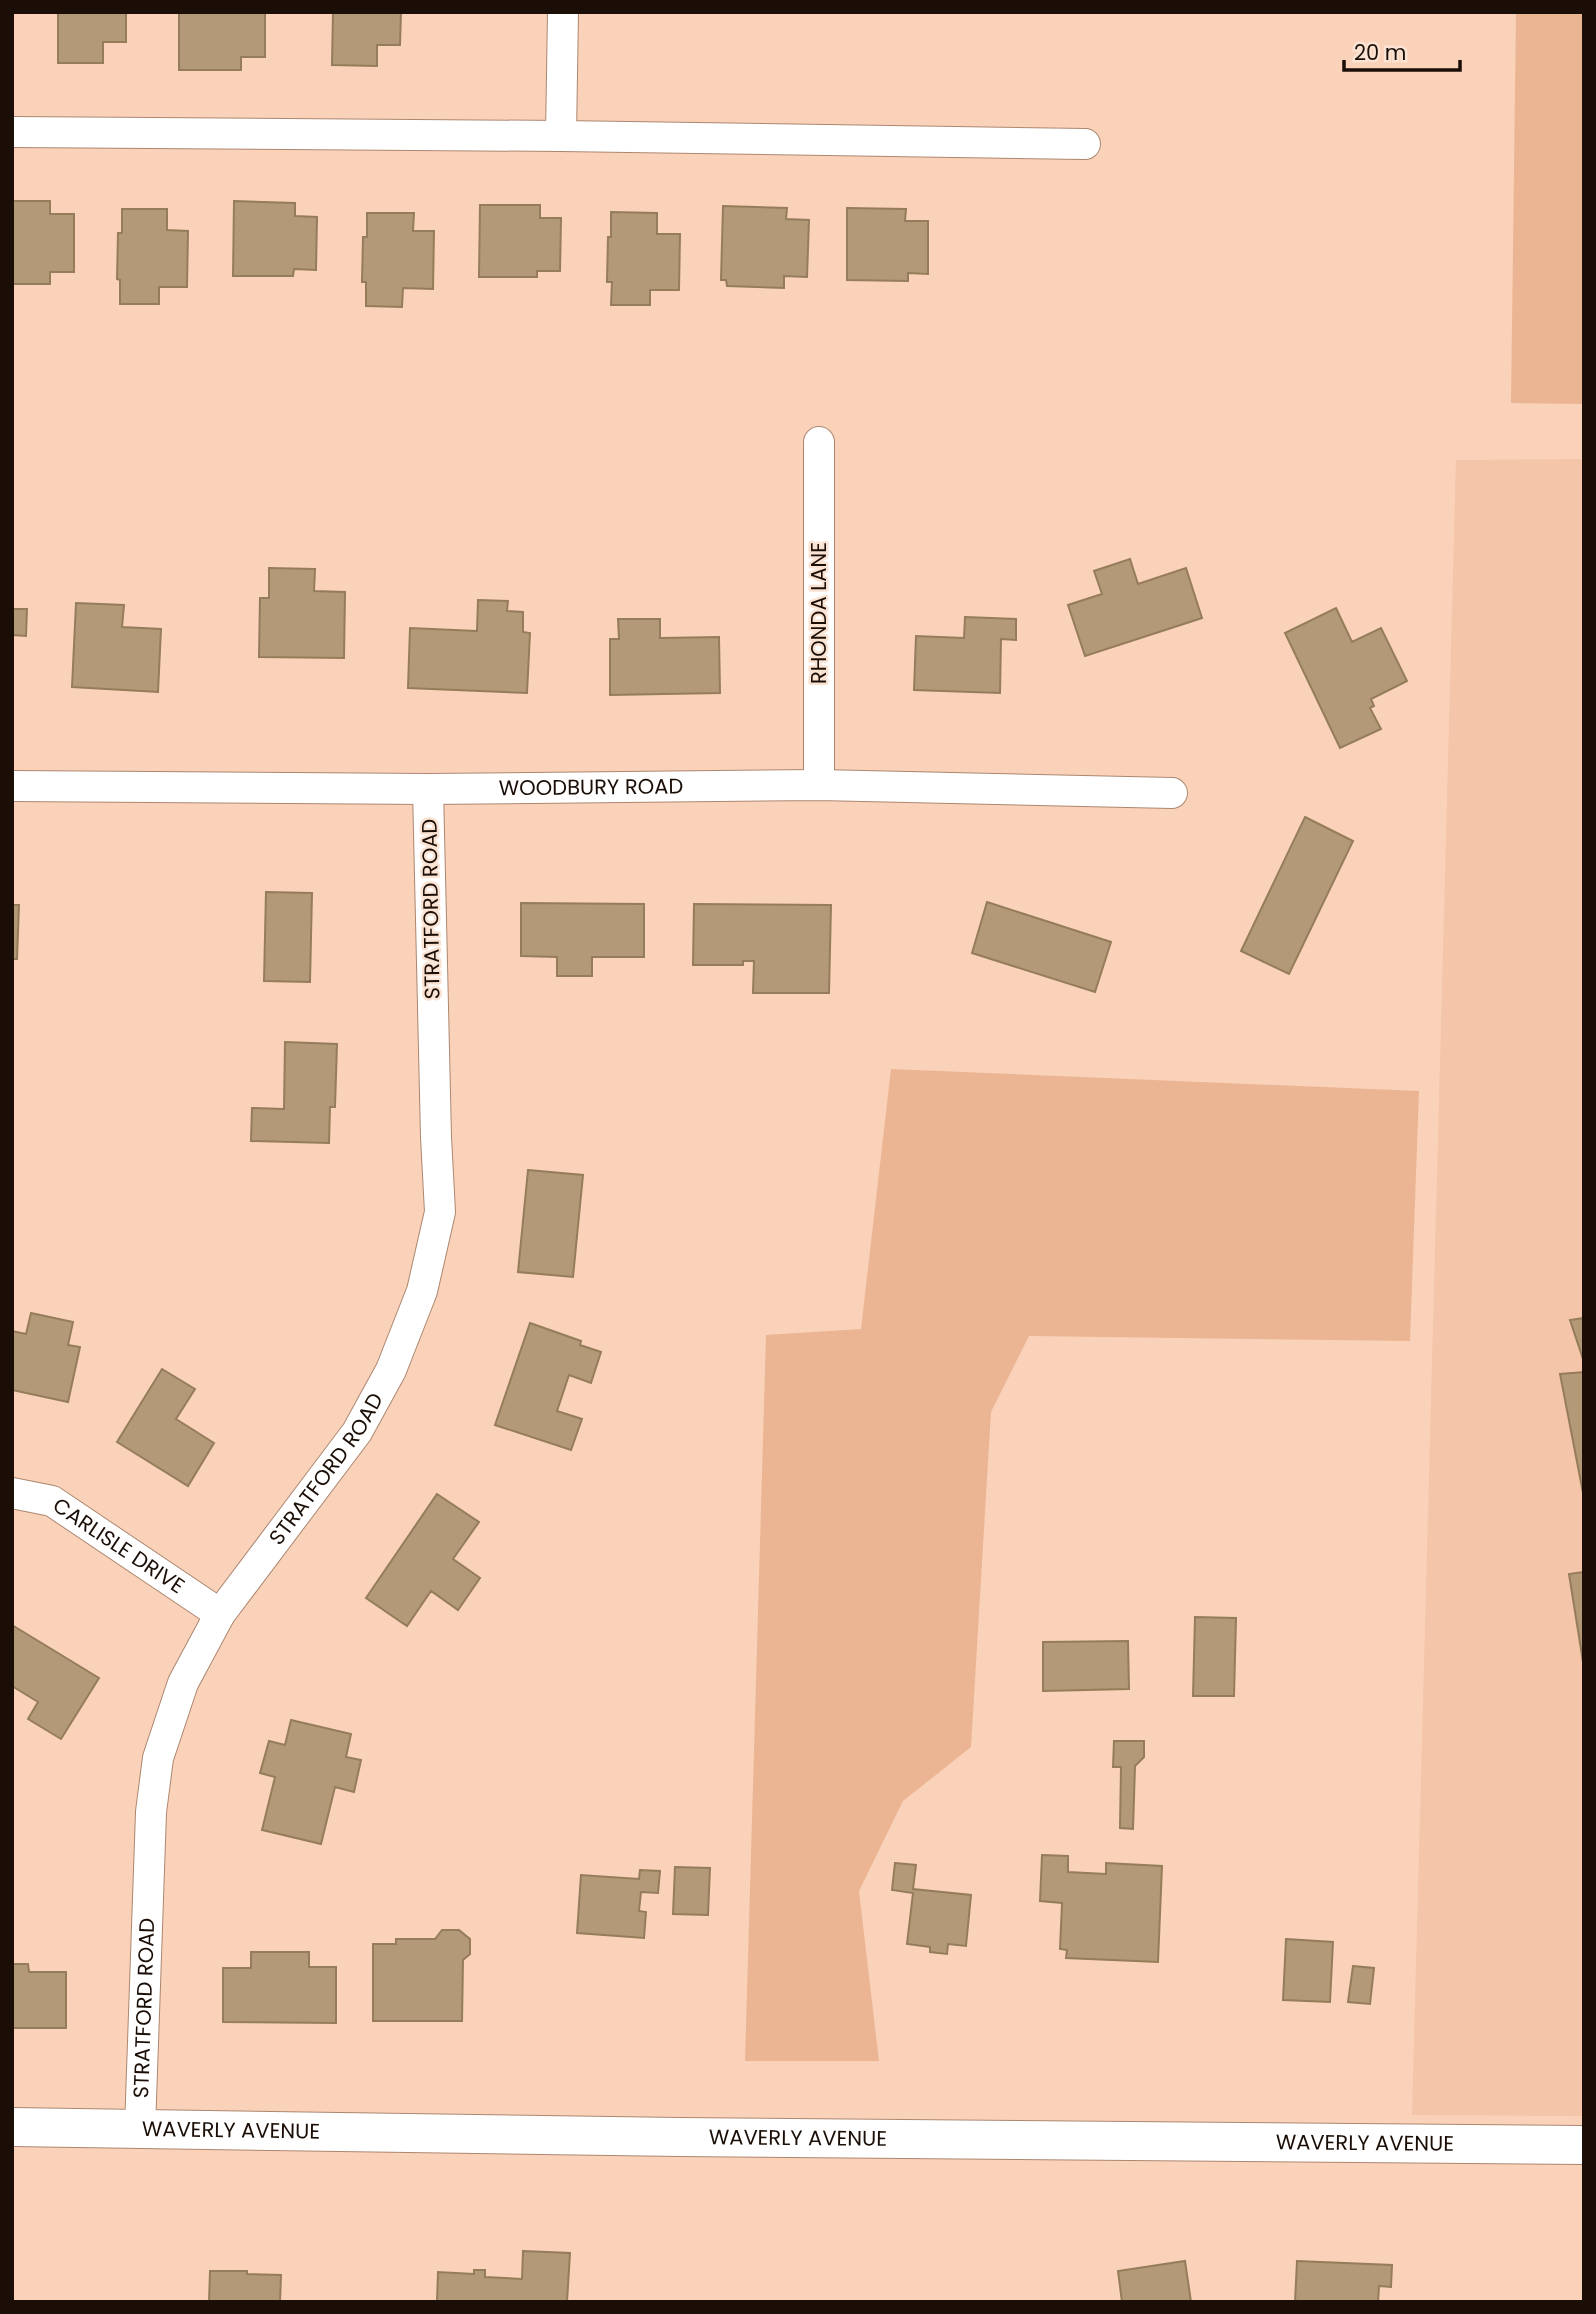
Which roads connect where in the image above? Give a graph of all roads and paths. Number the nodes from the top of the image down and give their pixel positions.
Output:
1 (563, 12) edge
2 (12, 132) edge
3 (561, 136) junction
4 (1085, 144) dead end
5 (819, 442) dead end
6 (820, 785) junction
7 (12, 786) edge
8 (428, 789) junction
9 (1171, 793) dead end
10 (12, 1493) edge
11 (220, 1614) junction
12 (12, 2127) edge
13 (140, 2129) junction
14 (1584, 2145) edge

1 - 3 street
2 - 3 street
3 - 4 street
5 - 6 street, RHONDA LANE
6 - 8 street, WOODBURY ROAD
6 - 9 street, WOODBURY ROAD
7 - 8 street, WOODBURY ROAD
8 - 11 street, STRATFORD ROAD
10 - 11 street, CARLISLE DRIVE
11 - 13 street, STRATFORD ROAD
12 - 13 street, WAVERLY AVENUE
13 - 14 street, WAVERLY AVENUE

